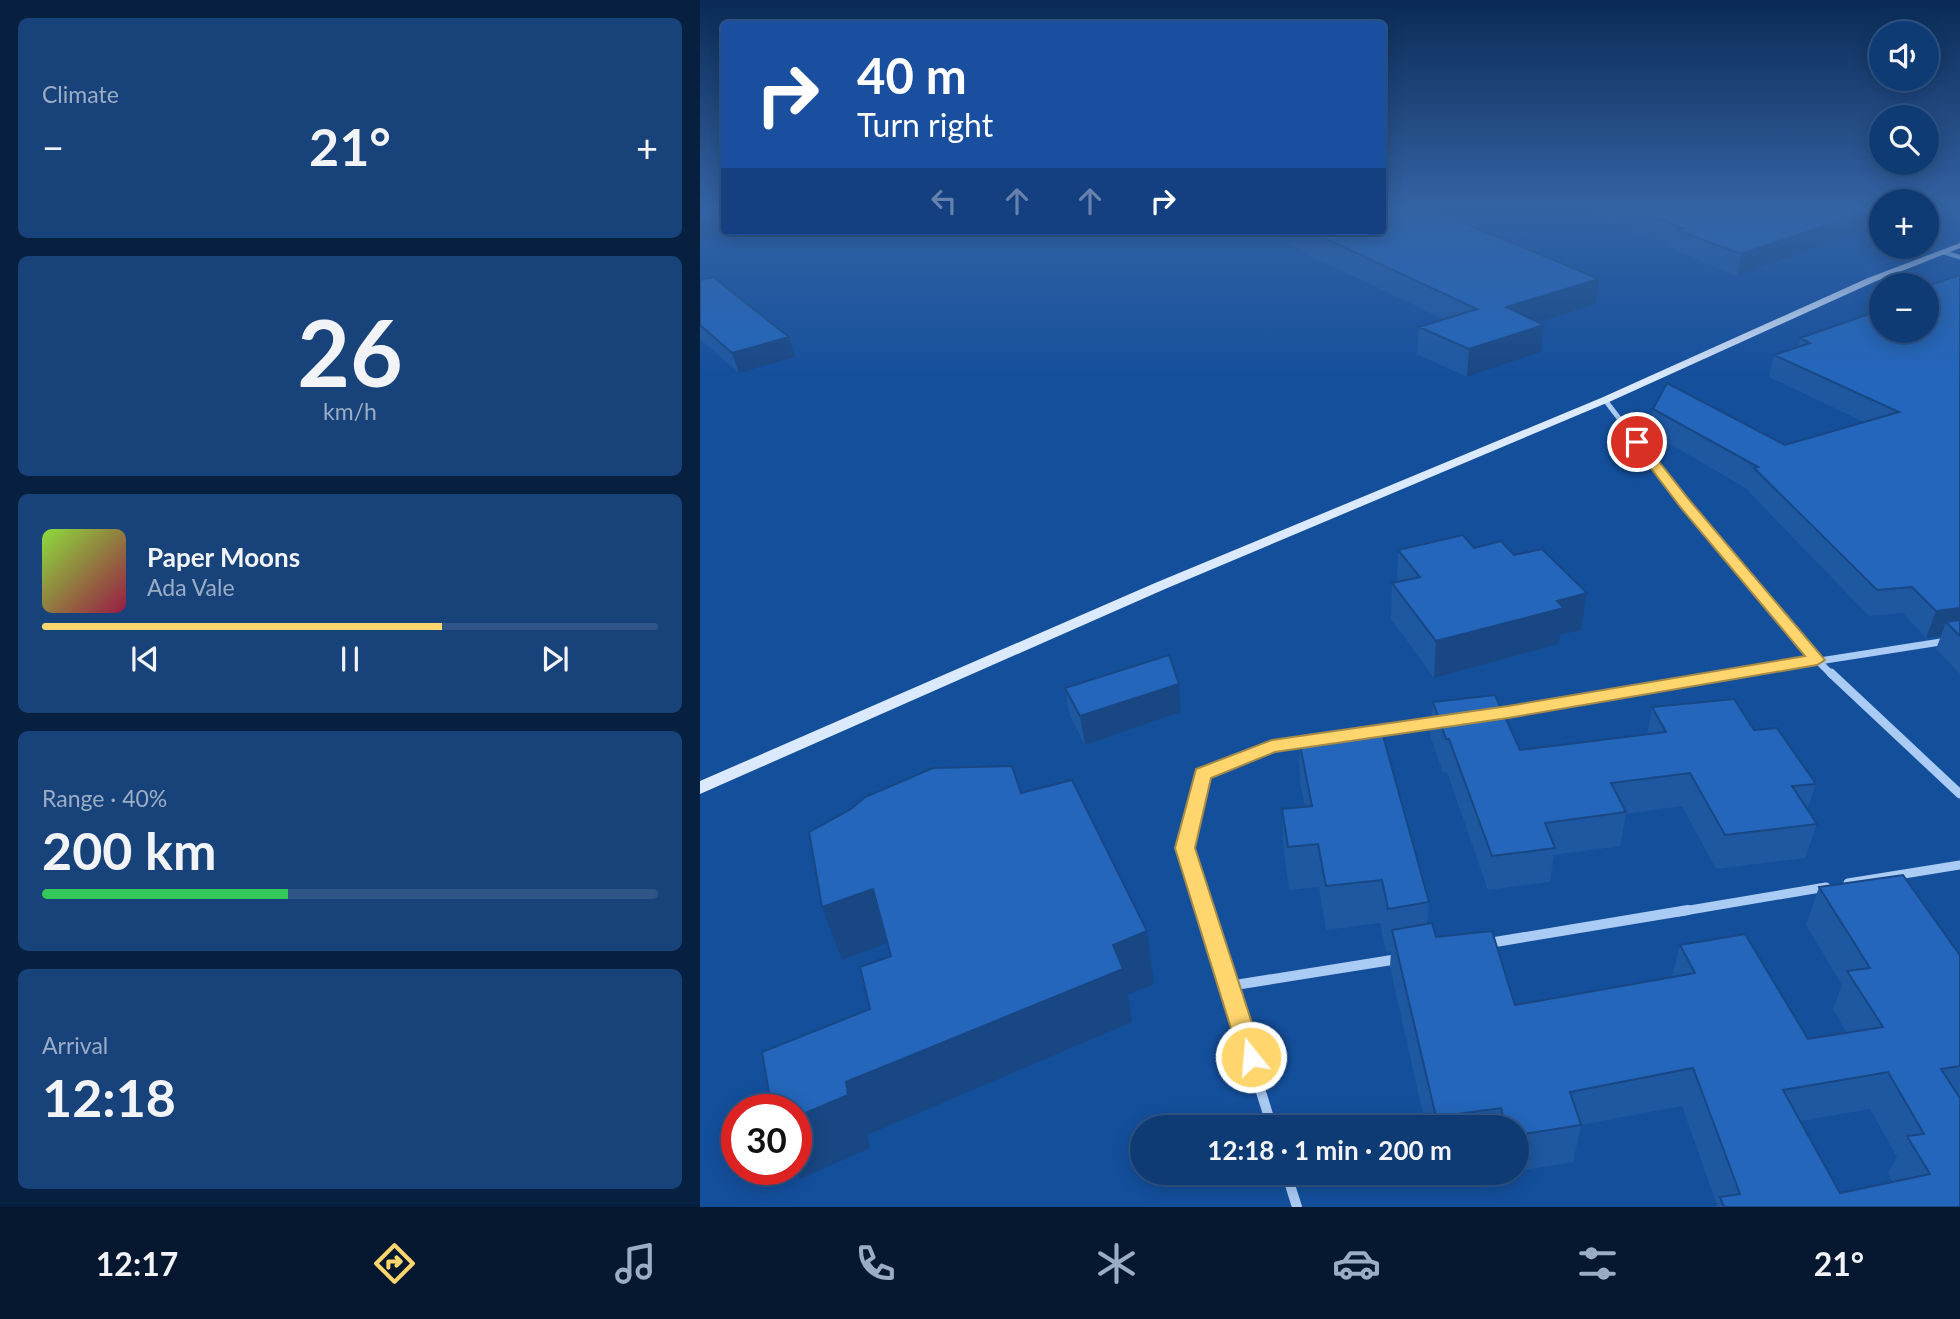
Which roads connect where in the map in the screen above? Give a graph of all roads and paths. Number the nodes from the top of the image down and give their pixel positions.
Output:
1 (1906, 266) edge
2 (1605, 400) junction
3 (1960, 639) edge
4 (1817, 660) junction
5 (1482, 716) edge
6 (1443, 722) edge
7 (1325, 739) edge
8 (1312, 741) edge
9 (700, 788) edge
10 (1960, 794) edge
11 (1960, 865) edge
12 (1484, 944) edge
13 (1403, 958) edge
14 (1229, 986) junction
15 (1268, 1115) edge
16 (1290, 1185) edge
17 (1297, 1207) edge

1 - 2 street
2 - 4 street
2 - 9 street
3 - 4 street
4 - 5 street
4 - 10 street
6 - 7 street
8 - 14 street
11 - 12 street
13 - 14 street
14 - 15 street
16 - 17 street

